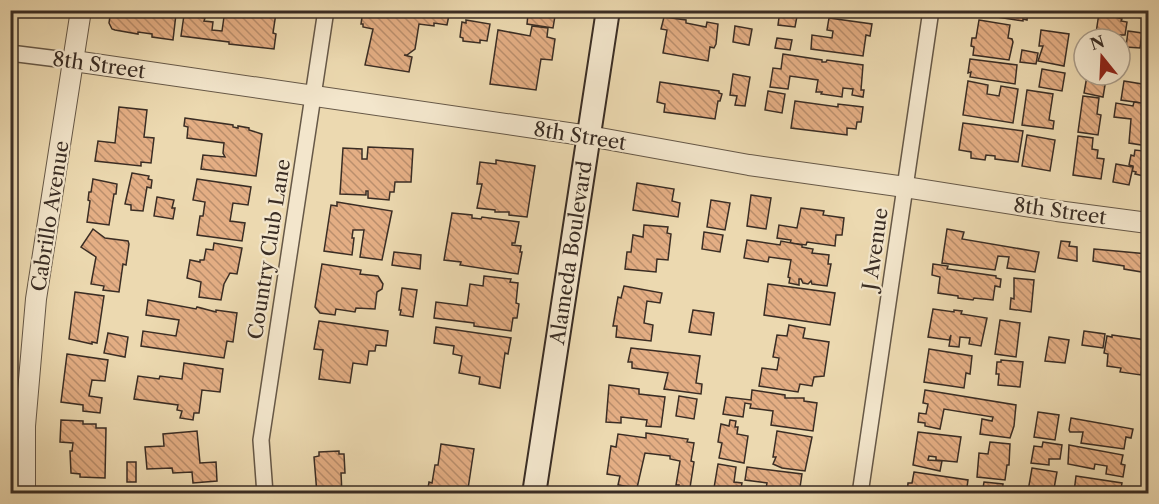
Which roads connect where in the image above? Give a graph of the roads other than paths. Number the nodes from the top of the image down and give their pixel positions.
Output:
1 (81, 10) edge
2 (326, 10) edge
3 (608, 10) edge
4 (931, 10) edge
5 (10, 52) edge
6 (74, 61) junction
7 (313, 96) junction
8 (589, 136) junction
9 (905, 187) junction
10 (1149, 222) edge
11 (25, 494) edge
12 (264, 494) edge
13 (534, 494) edge
14 (860, 494) edge

1 - 6 street, Cabrillo Avenue
2 - 7 street, Country Club Lane
3 - 8 main road, Alameda Boulevard
4 - 9 street, J Avenue
5 - 6 street, 8th Street
6 - 7 street, 8th Street
6 - 11 street, Cabrillo Avenue
7 - 8 street, 8th Street
7 - 12 street, Country Club Lane
8 - 9 street, 8th Street
8 - 13 main road, Alameda Boulevard
9 - 10 street, 8th Street
9 - 14 street, J Avenue

